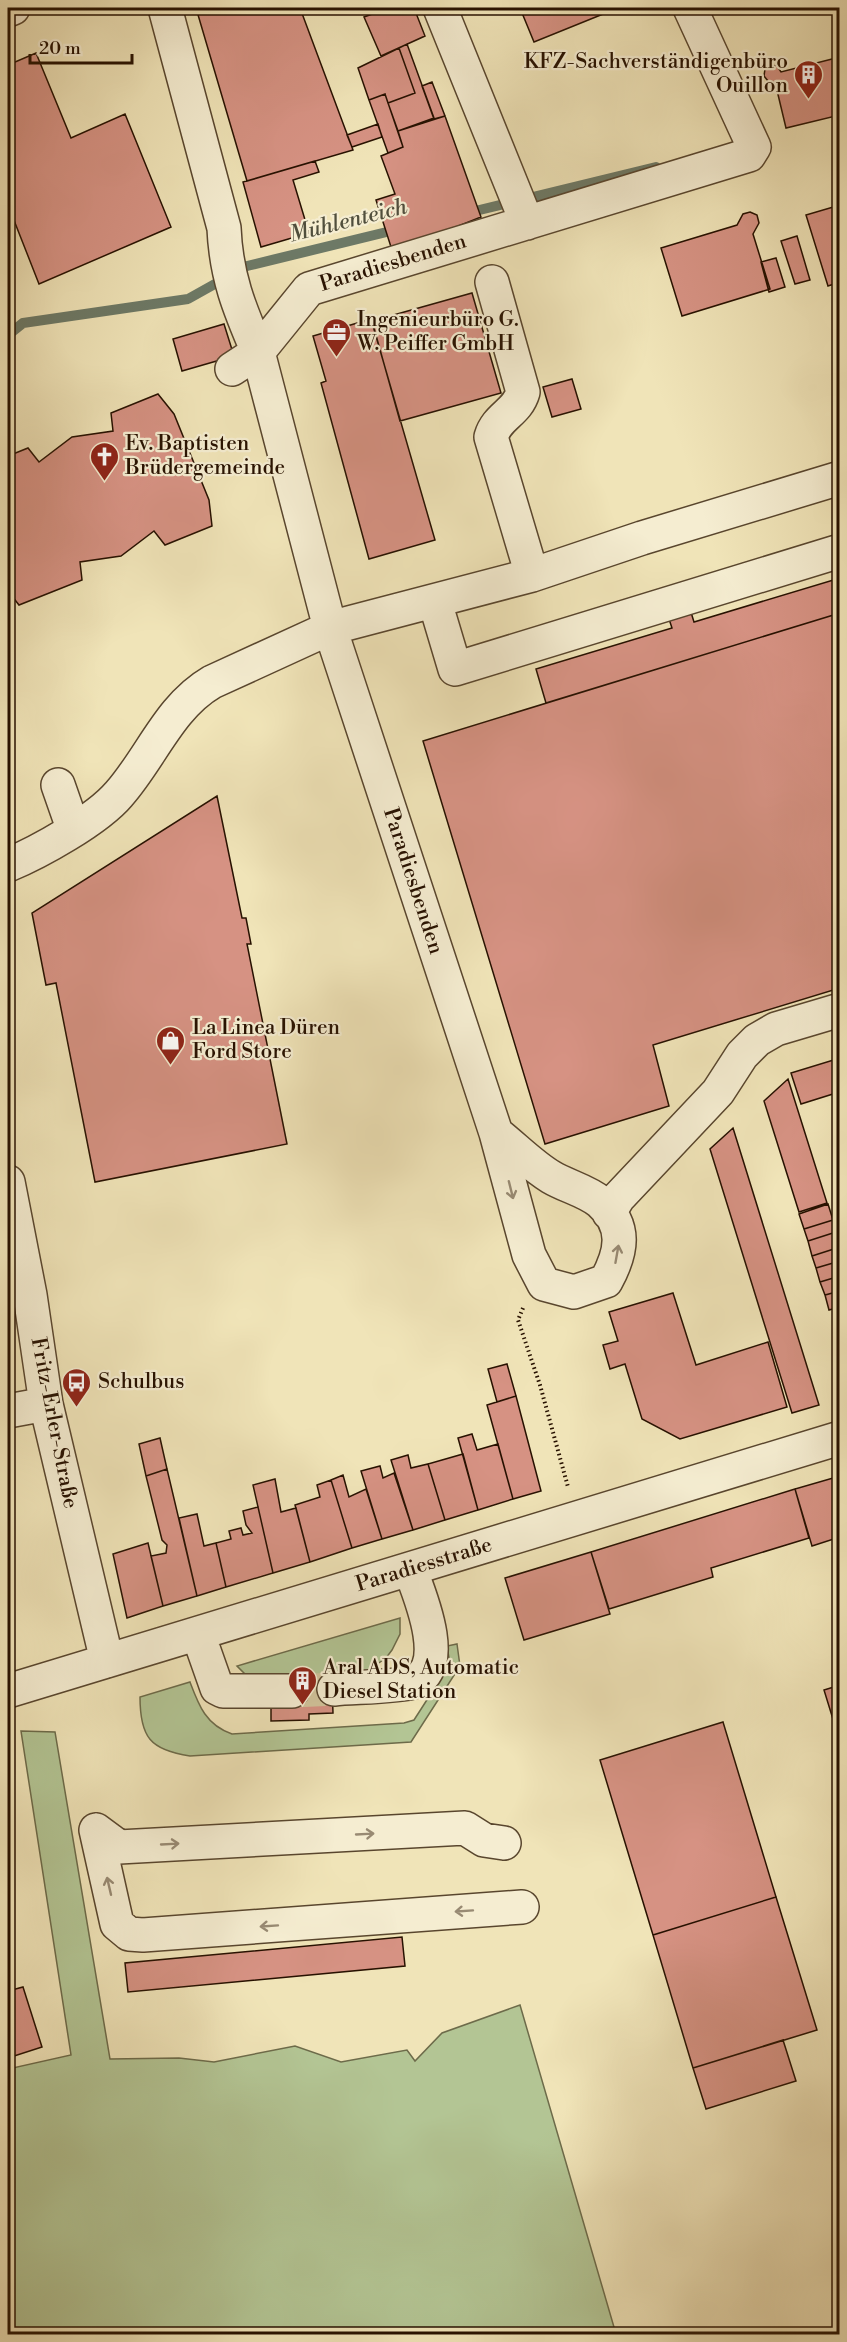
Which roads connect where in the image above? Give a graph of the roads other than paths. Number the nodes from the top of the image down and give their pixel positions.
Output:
1 (13, 8) edge
2 (165, 8) edge
3 (440, 8) edge
4 (690, 8) edge
5 (8, 9) edge
6 (527, 223) junction
7 (492, 282) dead end
8 (245, 361) junction
9 (840, 478) edge
10 (840, 551) edge
11 (532, 575) junction
12 (435, 602) junction
13 (330, 628) junction
14 (57, 785) dead end
15 (73, 828) junction
16 (8, 865) edge
17 (840, 1010) edge
18 (496, 1133) junction
19 (8, 1182) edge
20 (609, 1213) junction
21 (46, 1404) junction
22 (8, 1411) edge
23 (840, 1438) edge
24 (410, 1569) junction
25 (198, 1634) junction
26 (107, 1661) junction
27 (334, 1689) tunnel mouth
28 (8, 1691) edge
29 (292, 1691) tunnel mouth
30 (504, 1843) dead end
31 (522, 1907) dead end

1 - 5 street
2 - 8 street
3 - 6 street
4 - 6 street, Paradiesbenden
6 - 8 street, Paradiesbenden
7 - 11 street
8 - 13 street, Paradiesbenden
9 - 11 street
10 - 12 street
11 - 12 street
12 - 13 street
13 - 15 street
13 - 18 street, Paradiesbenden
14 - 15 street
15 - 16 street
17 - 20 street
18 - 20 street
18 -> 20 street, Paradiesbenden
19 - 21 street, Fritz-Erler-Straße
21 - 22 street
21 - 26 street, Fritz-Erler-Straße
23 - 24 street, Paradiesstraße
24 - 25 street, Paradiesstraße
24 - 27 street
25 - 26 street, Paradiesstraße
25 - 29 street
26 - 28 street, Paradiesstraße
31 -> 30 street

